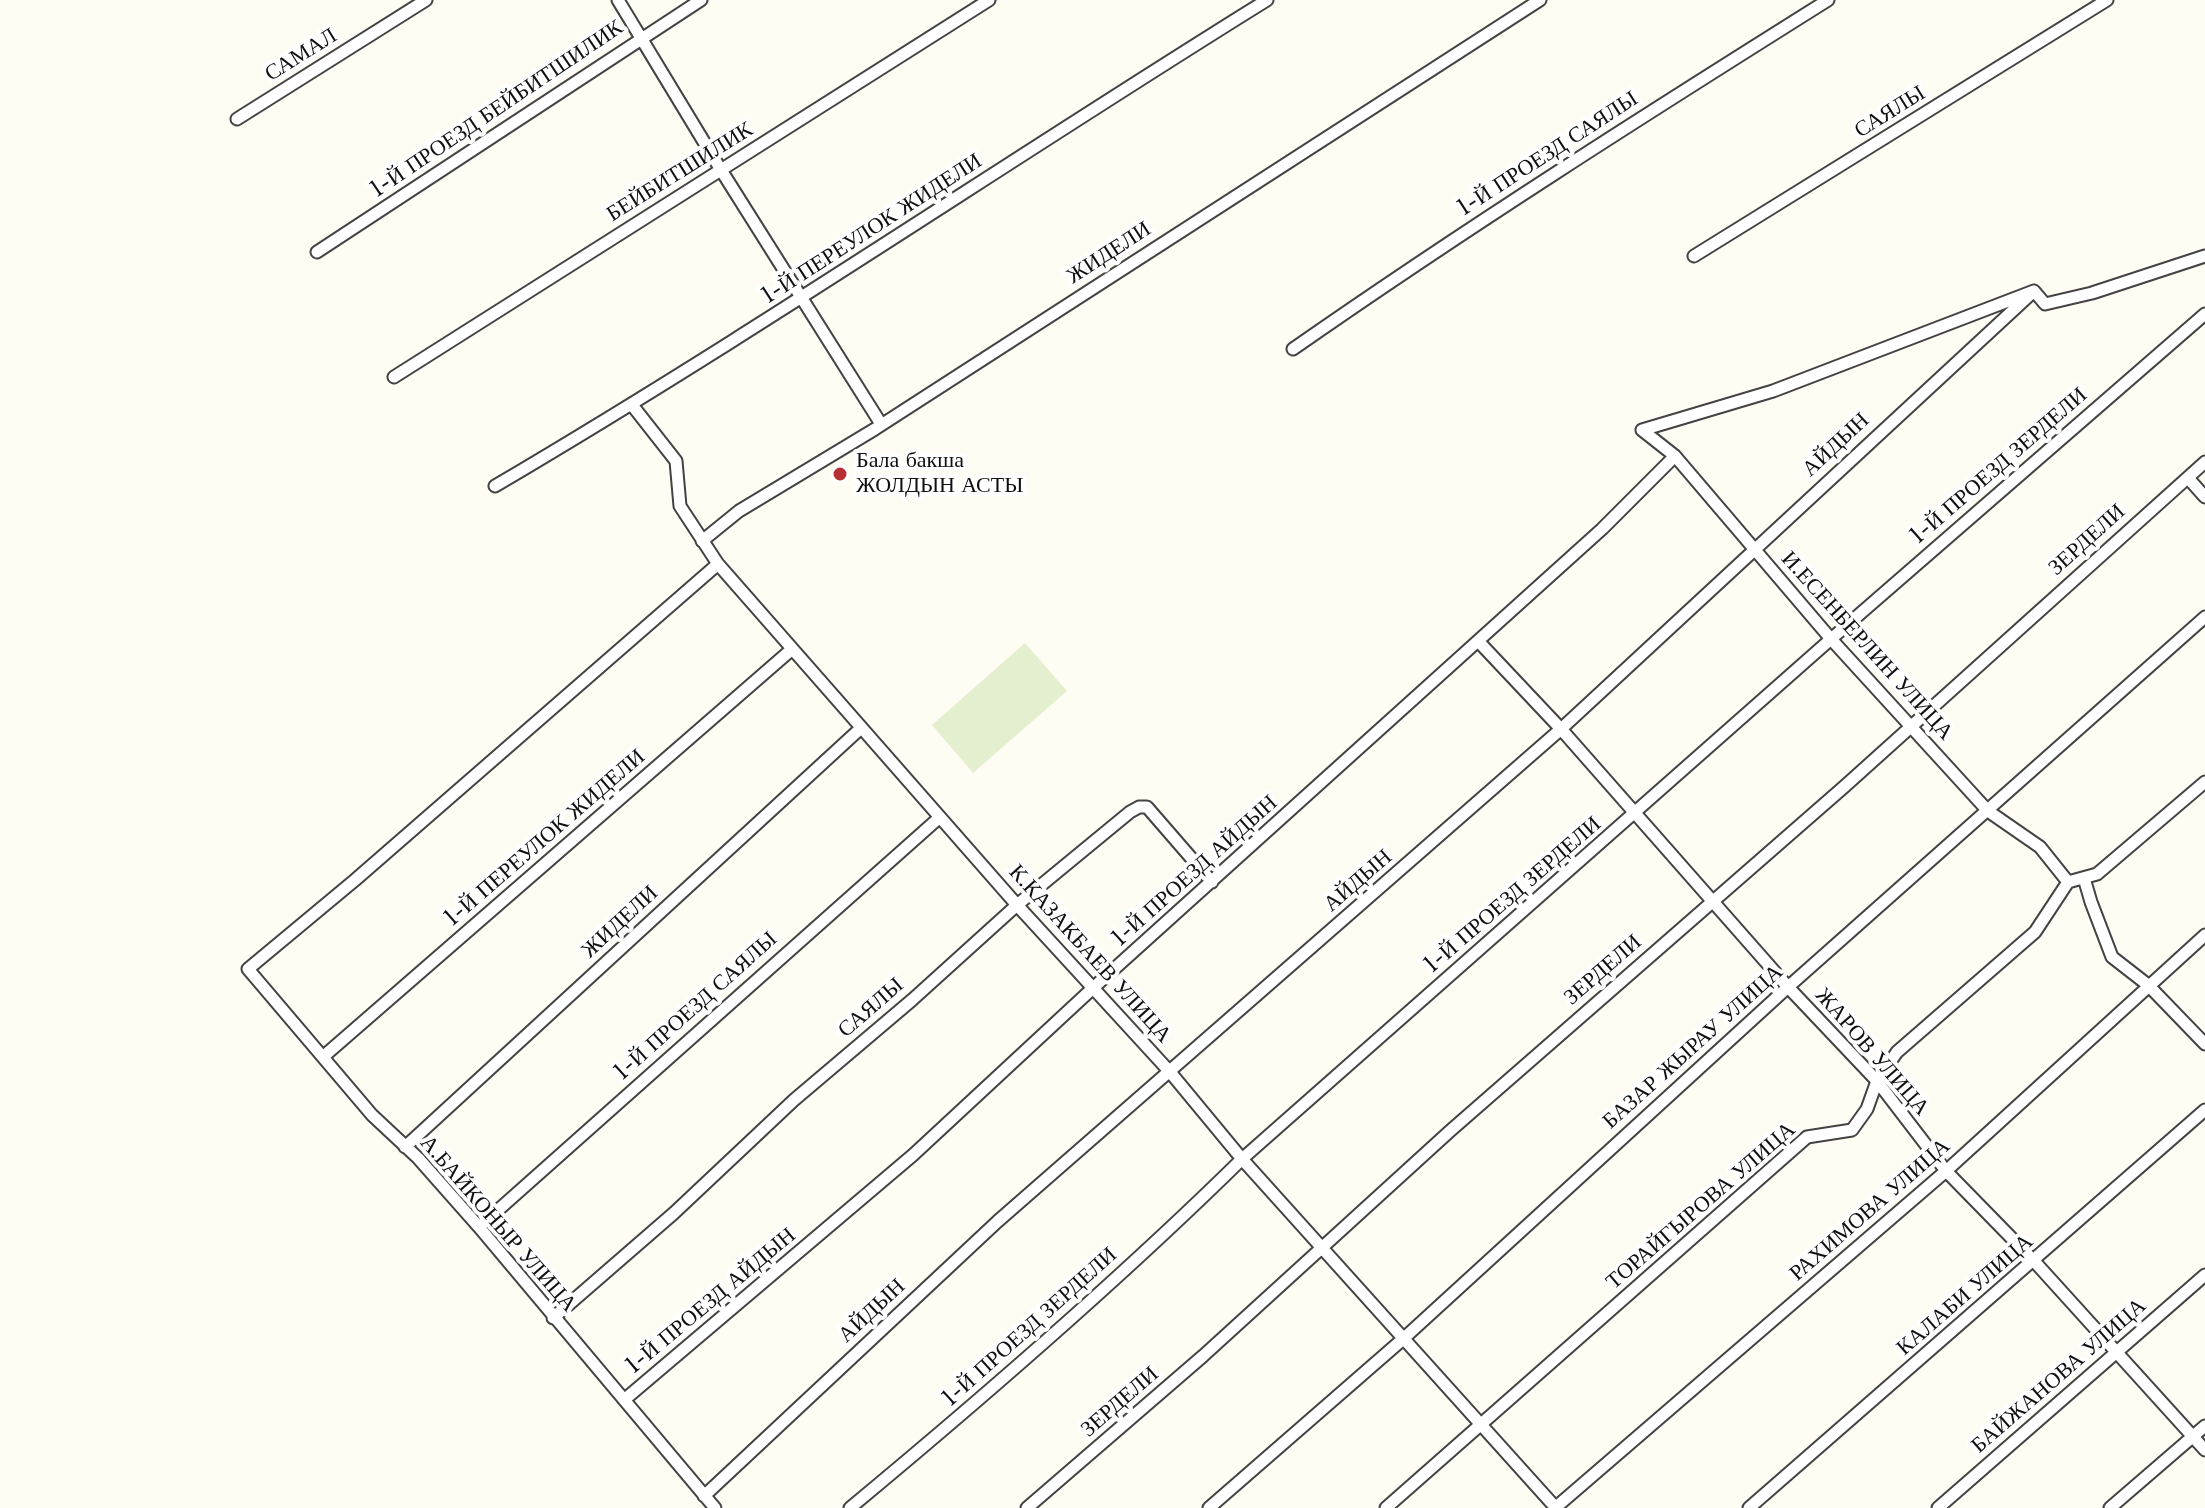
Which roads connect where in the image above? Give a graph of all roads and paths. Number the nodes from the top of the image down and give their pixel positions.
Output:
1 (426, 0) edge
2 (618, 0) edge
3 (701, 0) edge
4 (989, 0) edge
5 (1267, 0) edge
6 (1540, 0) edge
7 (1828, 0) edge
8 (2107, 0) edge
9 (641, 37) junction
10 (237, 119) dead end
11 (721, 170) junction
12 (317, 252) dead end
13 (1694, 256) dead end
14 (2205, 256) edge
15 (2034, 291) junction
16 (802, 299) junction
17 (2205, 314) edge
18 (1293, 349) dead end
19 (394, 377) dead end
20 (632, 405) junction
21 (881, 424) junction
22 (1675, 456) junction
23 (2205, 462) edge
24 (2188, 478) junction
25 (495, 486) dead end
26 (2205, 497) edge
27 (702, 541) junction
28 (1753, 548) junction
29 (718, 564) junction
30 (2205, 617) edge
31 (1831, 639) junction
32 (1479, 642) junction
33 (791, 650) junction
34 (1911, 725) junction
35 (861, 728) junction
36 (1561, 729) junction
37 (2205, 782) edge
38 (1988, 811) junction
39 (1635, 814) junction
40 (940, 817) junction
41 (2084, 878) junction
42 (1212, 882) junction
43 (2068, 882) junction
44 (1713, 900) junction
45 (1017, 905) junction
46 (2205, 935) edge
47 (2148, 985) junction
48 (1788, 987) junction
49 (1093, 988) junction
50 (2205, 1044) edge
51 (324, 1056) junction
52 (1170, 1072) junction
53 (1877, 1081) junction
54 (2205, 1110) edge
55 (405, 1147) junction
56 (1242, 1159) junction
57 (1946, 1171) junction
58 (479, 1227) junction
59 (1321, 1246) junction
60 (2034, 1261) junction
61 (2205, 1275) edge
62 (553, 1318) junction
63 (1403, 1339) junction
64 (2117, 1352) junction
65 (624, 1400) junction
66 (1480, 1425) junction
67 (2205, 1426) edge
68 (2194, 1436) junction
69 (2205, 1450) edge
70 (704, 1496) junction
71 (715, 1508) edge
72 (850, 1508) edge
73 (1027, 1508) edge
74 (1209, 1508) edge
75 (1386, 1508) edge
76 (1556, 1508) edge
77 (1749, 1508) edge
78 (1938, 1508) edge
79 (2110, 1508) edge

1 - 10 street, САМАЛ
2 - 9 street
3 - 9 street, 1-Й ПРОЕЗД БЕЙБИТШИЛИК
4 - 11 street, БЕЙБИТШИЛИК
5 - 16 street, 1-Й ПЕРЕУЛОК ЖИДЕЛИ
6 - 21 street, ЖИДЕЛИ
7 - 18 street, 1-Й ПРОЕЗД САЯЛЫ
8 - 13 street, САЯЛЫ
9 - 11 street
9 - 12 street, 1-Й ПРОЕЗД БЕЙБИТШИЛИК
11 - 16 street
11 - 19 street, БЕЙБИТШИЛИК
14 - 15 street
15 - 22 street, И.ЕСЕНБЕРЛИН УЛИЦА
15 - 28 street, АЙДЫН
16 - 20 street, 1-Й ПЕРЕУЛОК ЖИДЕЛИ
16 - 21 street
17 - 31 street, 1-Й ПРОЕЗД ЗЕРДЕЛИ
20 - 25 street, 1-Й ПЕРЕУЛОК ЖИДЕЛИ
20 - 27 street, К.КАЗАКБАЕВ УЛИЦА
21 - 27 street, ЖИДЕЛИ
22 - 28 street, И.ЕСЕНБЕРЛИН УЛИЦА
22 - 32 street, 1-Й ПРОЕЗД АЙДЫН
23 - 24 street, ЗЕРДЕЛИ
24 - 26 street
24 - 34 street, ЗЕРДЕЛИ
27 - 29 street, К.КАЗАКБАЕВ УЛИЦА
28 - 31 street, И.ЕСЕНБЕРЛИН УЛИЦА
28 - 36 street, АЙДЫН
29 - 33 street, К.КАЗАКБАЕВ УЛИЦА
29 - 51 street, А.БАЙКОНЫР УЛИЦА
30 - 38 street, БАЗАР ЖЫРАУ УЛИЦА
31 - 34 street, И.ЕСЕНБЕРЛИН УЛИЦА
31 - 39 street, 1-Й ПРОЕЗД ЗЕРДЕЛИ
32 - 36 street, ЖАРОВ УЛИЦА
32 - 42 street, 1-Й ПРОЕЗД АЙДЫН
33 - 35 street, К.КАЗАКБАЕВ УЛИЦА
33 - 51 street, 1-Й ПЕРЕУЛОК ЖИДЕЛИ
34 - 38 street, И.ЕСЕНБЕРЛИН УЛИЦА
34 - 44 street, ЗЕРДЕЛИ
35 - 40 street, К.КАЗАКБАЕВ УЛИЦА
35 - 55 street, ЖИДЕЛИ
36 - 39 street, ЖАРОВ УЛИЦА
36 - 52 street, АЙДЫН
37 - 41 street
38 - 43 street, И.ЕСЕНБЕРЛИН УЛИЦА
38 - 48 street, БАЗАР ЖЫРАУ УЛИЦА
39 - 44 street, ЖАРОВ УЛИЦА
39 - 56 street, 1-Й ПРОЕЗД ЗЕРДЕЛИ
40 - 45 street, К.КАЗАКБАЕВ УЛИЦА
40 - 58 street, 1-Й ПРОЕЗД САЯЛЫ
41 - 43 street
41 - 47 street
42 - 45 street, САЯЛЫ
42 - 49 street, 1-Й ПРОЕЗД АЙДЫН
43 - 53 street, ТОРАЙГЫРОВА УЛИЦА
44 - 48 street, ЖАРОВ УЛИЦА
44 - 59 street, ЗЕРДЕЛИ
45 - 49 street, К.КАЗАКБАЕВ УЛИЦА
45 - 62 street, САЯЛЫ
46 - 47 street, РАХИМОВА УЛИЦА
47 - 50 street
47 - 57 street, РАХИМОВА УЛИЦА
48 - 53 street, ЖАРОВ УЛИЦА
48 - 63 street, БАЗАР ЖЫРАУ УЛИЦА
49 - 52 street, К.КАЗАКБАЕВ УЛИЦА
49 - 65 street, 1-Й ПРОЕЗД АЙДЫН
51 - 55 street, А.БАЙКОНЫР УЛИЦА
52 - 56 street, К.КАЗАКБАЕВ УЛИЦА
52 - 70 street, АЙДЫН
53 - 57 street, ЖАРОВ УЛИЦА
53 - 66 street, ТОРАЙГЫРОВА УЛИЦА
54 - 60 street, КАЛАБИ УЛИЦА
55 - 58 street, А.БАЙКОНЫР УЛИЦА
56 - 59 street, К.КАЗАКБАЕВ УЛИЦА
56 - 72 street, 1-Й ПРОЕЗД ЗЕРДЕЛИ
57 - 60 street, ЖАРОВ УЛИЦА
57 - 76 street, РАХИМОВА УЛИЦА
58 - 62 street, А.БАЙКОНЫР УЛИЦА
59 - 63 street, К.КАЗАКБАЕВ УЛИЦА
59 - 73 street, ЗЕРДЕЛИ
60 - 64 street, ЖАРОВ УЛИЦА
60 - 77 street, КАЛАБИ УЛИЦА
61 - 64 street, БАЙЖАНОВА УЛИЦА
62 - 65 street, А.БАЙКОНЫР УЛИЦА
63 - 66 street, К.КАЗАКБАЕВ УЛИЦА
63 - 74 street, БАЗАР ЖЫРАУ УЛИЦА
64 - 68 street, ЖАРОВ УЛИЦА
64 - 78 street, БАЙЖАНОВА УЛИЦА
65 - 70 street, А.БАЙКОНЫР УЛИЦА
66 - 75 street, ТОРАЙГЫРОВА УЛИЦА
66 - 76 street, К.КАЗАКБАЕВ УЛИЦА
67 - 68 street
68 - 69 street, ЖАРОВ УЛИЦА
68 - 79 street
70 - 71 street, А.БАЙКОНЫР УЛИЦА

